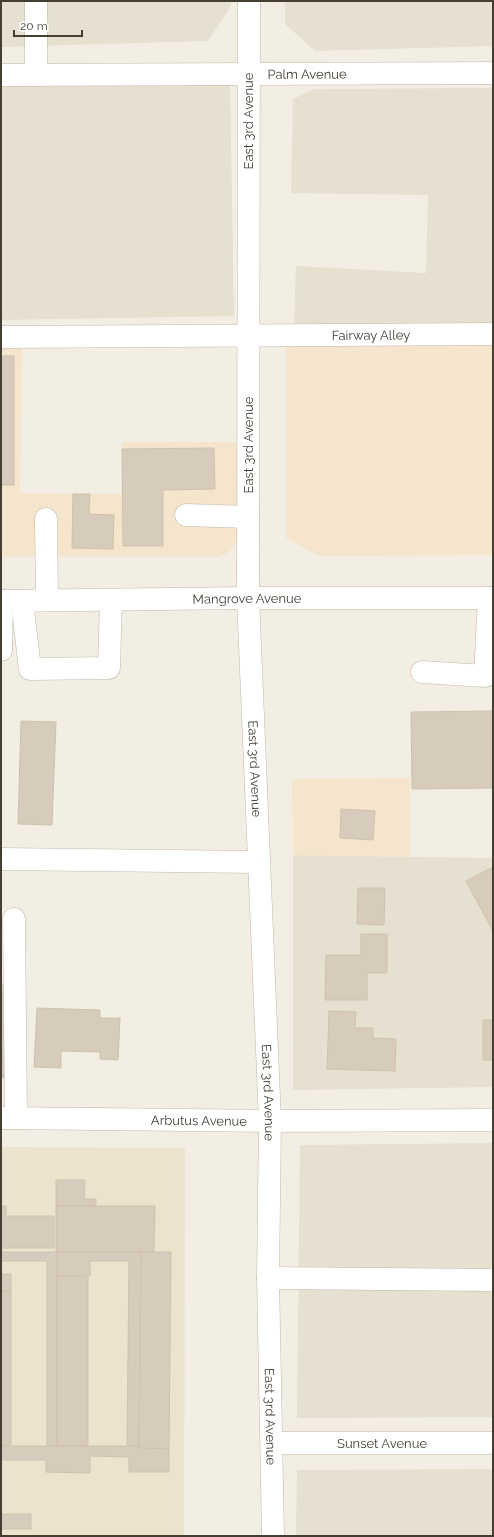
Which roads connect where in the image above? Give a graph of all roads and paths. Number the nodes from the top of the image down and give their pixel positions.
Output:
1 (36, 1) edge
2 (248, 1) edge
3 (493, 73) edge
4 (248, 74) junction
5 (1, 75) edge
6 (36, 75) junction
7 (493, 334) edge
8 (1, 336) edge
9 (248, 336) junction
10 (186, 515) dead end
11 (248, 517) junction
12 (46, 519) dead end
13 (248, 598) junction
14 (491, 598) edge
15 (47, 600) junction
16 (111, 600) junction
17 (8, 601) edge
18 (1, 650) edge
19 (422, 672) dead end
20 (1, 859) edge
21 (259, 862) junction
22 (14, 919) dead end
23 (8, 1118) edge
24 (493, 1120) edge
25 (270, 1121) junction
26 (268, 1278) junction
27 (493, 1280) edge
28 (272, 1443) junction
29 (493, 1443) edge
30 (273, 1536) edge

1 - 6 street
2 - 4 street, East 3rd Avenue
3 - 4 street, Palm Avenue
4 - 6 street, Palm Avenue
4 - 9 street, East 3rd Avenue
5 - 6 street, Palm Avenue
7 - 9 street, Fairway Alley
8 - 9 street, Fairway Alley
9 - 11 street, East 3rd Avenue
10 - 11 street
11 - 13 street, East 3rd Avenue
12 - 15 street
13 - 14 street, Mangrove Avenue
13 - 16 street, Mangrove Avenue
13 - 21 street, East 3rd Avenue
14 - 19 street
15 - 16 street, Mangrove Avenue
15 - 17 street, Mangrove Avenue
16 - 17 street
17 - 18 street
20 - 21 street
21 - 25 street, East 3rd Avenue
22 - 23 street
23 - 25 street, Arbutus Avenue
24 - 25 street, Arbutus Avenue
25 - 26 street, East 3rd Avenue
26 - 27 street
26 - 28 street, East 3rd Avenue
28 - 29 street, Sunset Avenue
28 - 30 street, East 3rd Avenue

